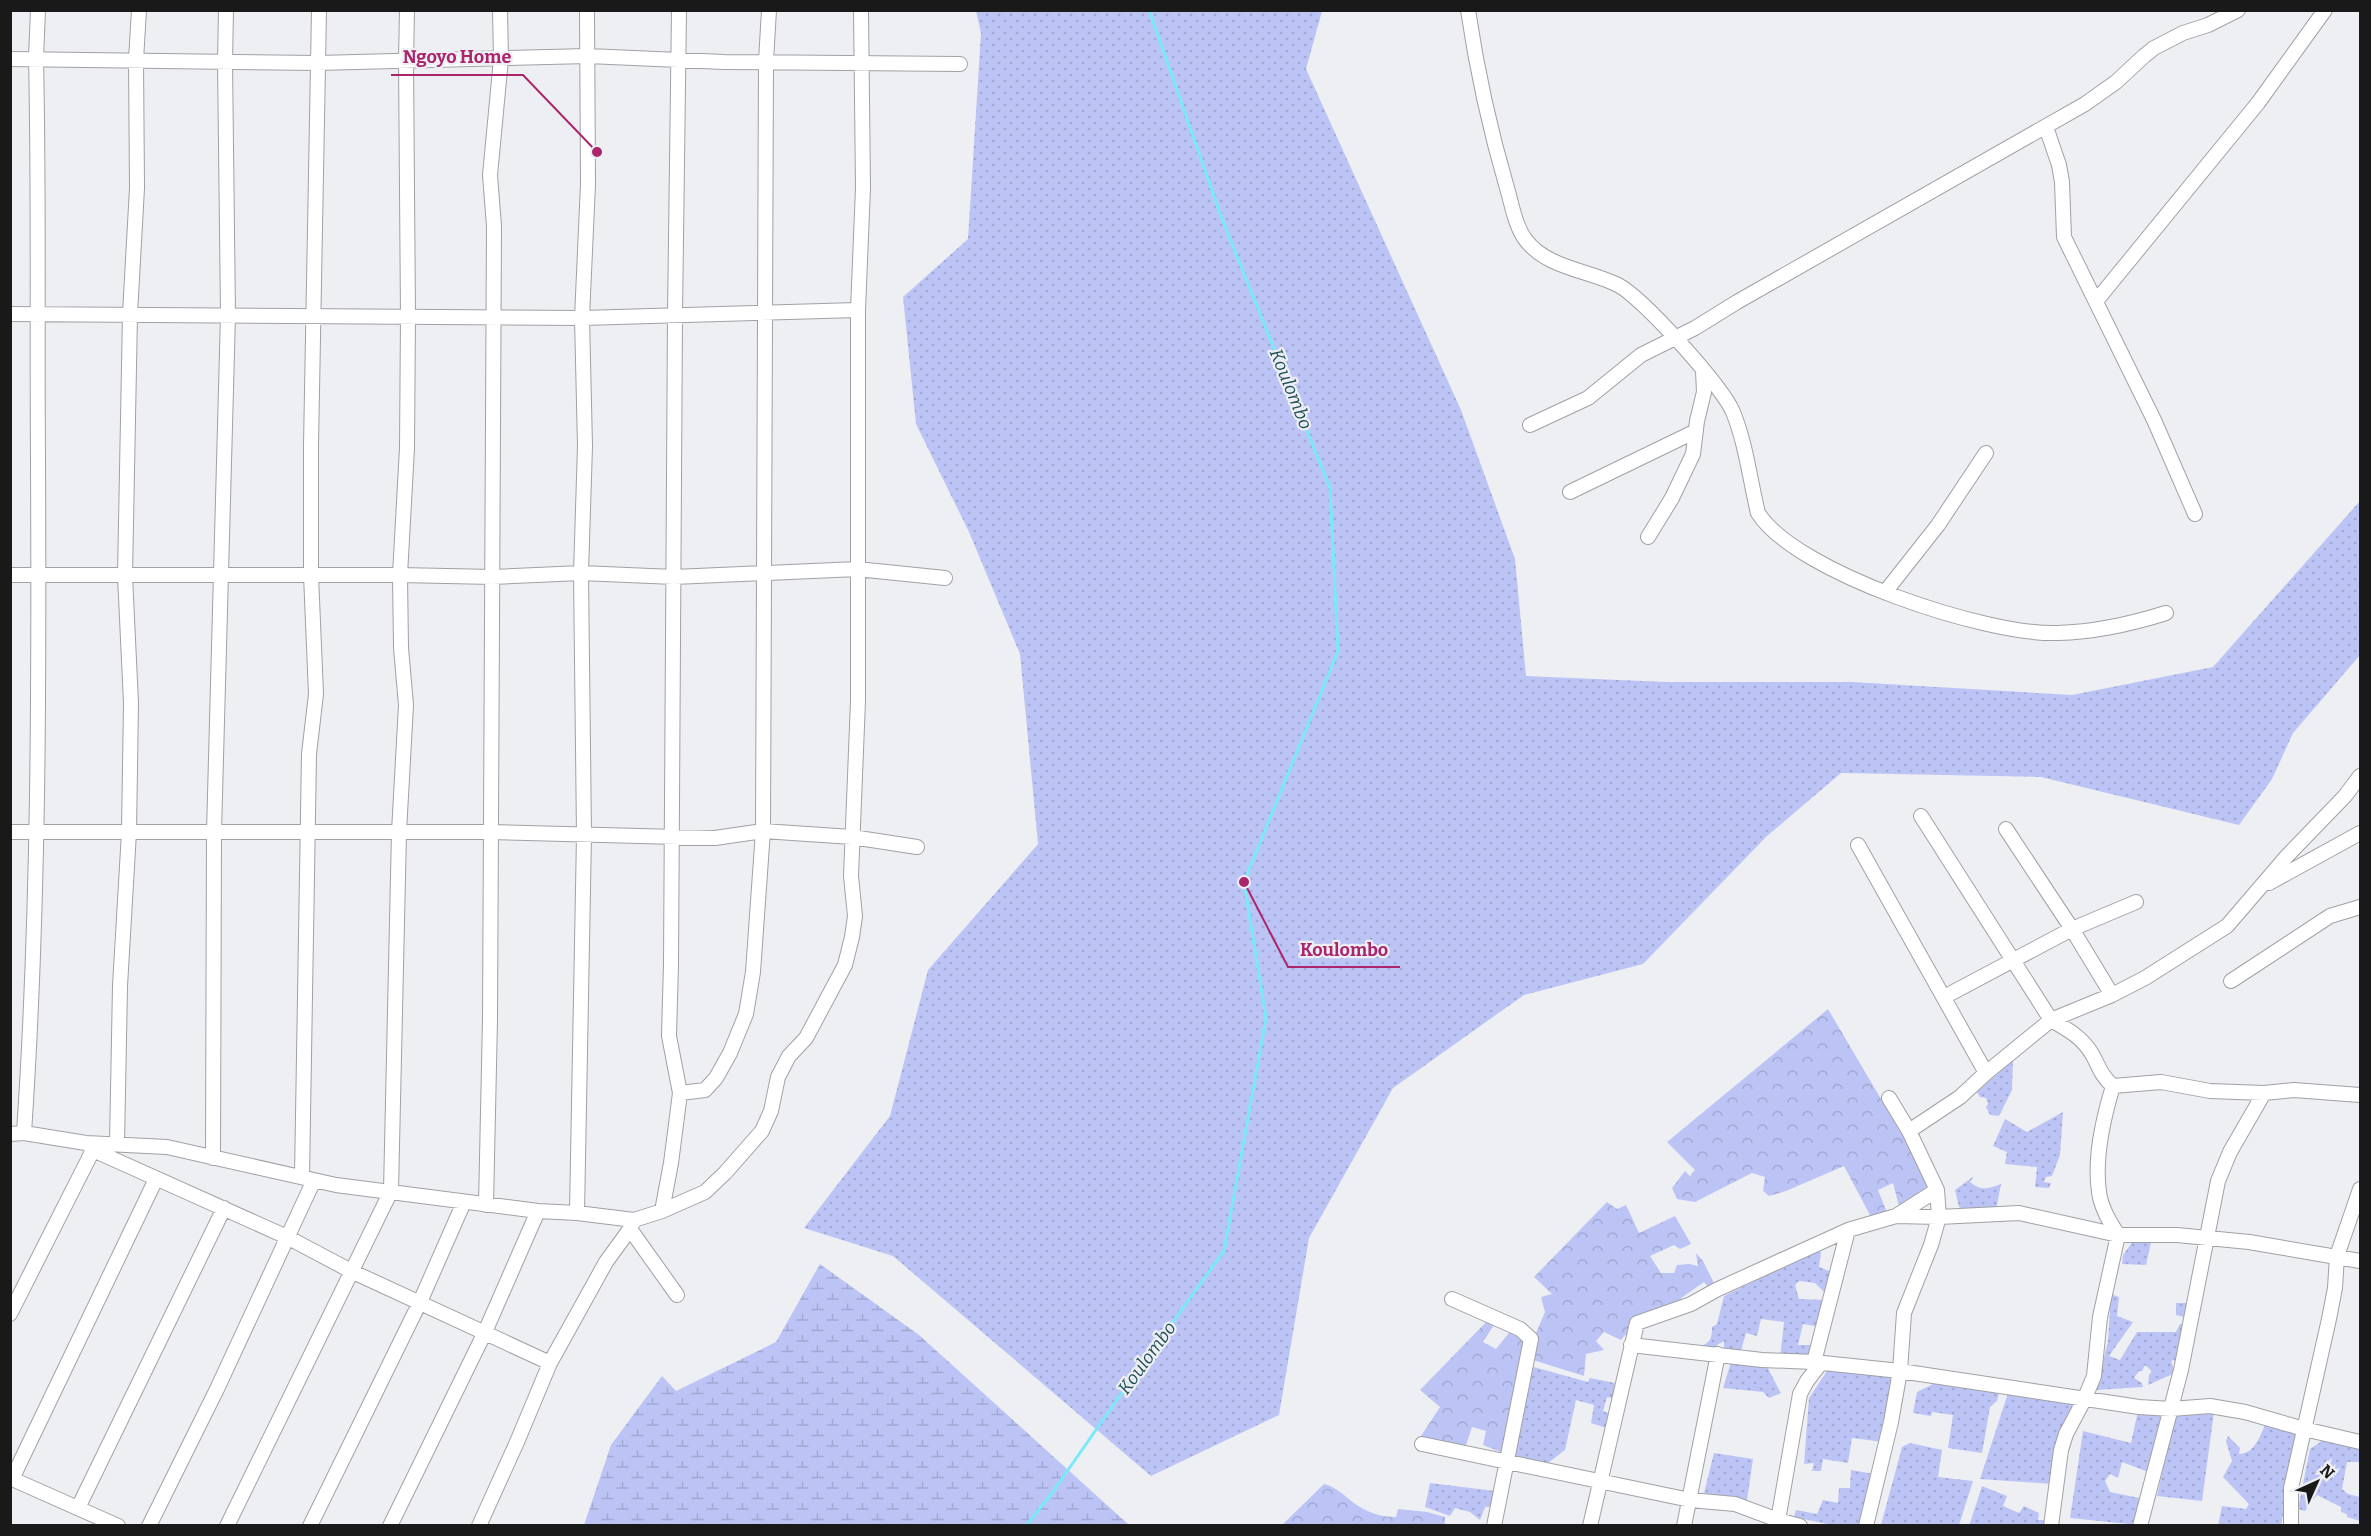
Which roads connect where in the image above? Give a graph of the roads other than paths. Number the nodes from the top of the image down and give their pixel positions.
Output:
1 (38, 10) edge
2 (139, 10) edge
3 (226, 10) edge
4 (319, 10) edge
5 (407, 10) edge
6 (500, 10) edge
7 (587, 10) edge
8 (679, 10) edge
9 (769, 10) edge
10 (861, 10) edge
11 (1468, 10) edge
12 (2238, 10) edge
13 (2325, 10) edge
14 (588, 56) junction
15 (36, 58) junction
16 (10, 59) edge
17 (501, 59) junction
18 (136, 60) junction
19 (405, 61) junction
20 (678, 61) junction
21 (766, 61) junction
22 (225, 62) junction
23 (861, 62) junction
24 (318, 63) junction
25 (960, 64) dead end
26 (2046, 127) junction
27 (2097, 300) junction
28 (858, 310) junction
29 (766, 312) junction
30 (10, 314) edge
31 (37, 314) junction
32 (130, 314) junction
33 (228, 315) junction
34 (675, 315) junction
35 (313, 316) junction
36 (408, 316) junction
37 (493, 316) junction
38 (582, 318) junction
39 (1673, 338) junction
40 (1703, 371) junction
41 (1530, 425) dead end
42 (1696, 431) junction
43 (1986, 453) dead end
44 (1570, 492) dead end
45 (2195, 514) dead end
46 (1648, 537) dead end
47 (857, 568) junction
48 (580, 573) junction
49 (762, 574) junction
50 (10, 575) edge
51 (38, 575) junction
52 (311, 575) junction
53 (400, 575) junction
54 (125, 576) junction
55 (221, 576) junction
56 (493, 577) junction
57 (674, 577) junction
58 (945, 578) dead end
59 (1886, 591) junction
60 (2166, 613) dead end
61 (2361, 776) edge
62 (1921, 816) dead end
63 (2006, 829) dead end
64 (763, 831) junction
65 (10, 832) edge
66 (36, 832) junction
67 (129, 832) junction
68 (214, 832) junction
69 (308, 832) junction
70 (399, 832) junction
71 (490, 832) junction
72 (2361, 833) edge
73 (584, 836) junction
74 (671, 837) junction
75 (852, 837) junction
76 (1858, 846) dead end
77 (917, 848) dead end
78 (2262, 886) junction
79 (2136, 902) dead end
80 (2361, 907) edge
81 (2072, 929) junction
82 (2013, 962) junction
83 (2231, 981) dead end
84 (2112, 995) junction
85 (1944, 998) junction
86 (2051, 1020) junction
87 (1986, 1073) junction
88 (2113, 1086) junction
89 (680, 1093) junction
90 (2264, 1094) junction
91 (2361, 1095) edge
92 (1889, 1098) dead end
93 (1909, 1131) junction
94 (15, 1136) edge
95 (117, 1143) junction
96 (90, 1146) junction
97 (213, 1158) junction
98 (156, 1179) junction
99 (308, 1179) junction
100 (2361, 1189) edge
101 (1937, 1190) junction
102 (391, 1191) junction
103 (464, 1202) junction
104 (486, 1205) junction
105 (224, 1209) junction
106 (538, 1211) junction
107 (662, 1211) junction
108 (577, 1213) junction
109 (1896, 1216) junction
110 (1939, 1217) junction
111 (632, 1224) junction
112 (1848, 1230) junction
113 (2118, 1235) junction
114 (287, 1237) junction
115 (2206, 1239) junction
116 (2337, 1256) junction
117 (2361, 1261) edge
118 (353, 1272) junction
119 (677, 1295) dead end
120 (1452, 1299) dead end
121 (420, 1302) junction
122 (10, 1314) edge
123 (485, 1332) junction
124 (1631, 1346) junction
125 (1718, 1354) junction
126 (1818, 1362) junction
127 (550, 1363) junction
128 (1900, 1371) junction
129 (2084, 1400) junction
130 (2171, 1409) junction
131 (2304, 1429) junction
132 (2361, 1442) edge
133 (1422, 1444) dead end
134 (1506, 1462) junction
135 (11, 1478) edge
136 (1599, 1479) junction
137 (1690, 1500) junction
138 (78, 1508) junction
139 (1777, 1523) edge
140 (118, 1526) edge
141 (149, 1526) edge
142 (227, 1526) edge
143 (310, 1526) edge
144 (390, 1526) edge
145 (478, 1526) edge
146 (1494, 1526) edge
147 (1590, 1526) edge
148 (1684, 1526) edge
149 (1800, 1526) edge
150 (1866, 1526) edge
151 (2051, 1526) edge
152 (2140, 1526) edge
153 (2291, 1526) edge

1 - 15 street
2 - 18 street
3 - 22 street
4 - 24 street
5 - 19 street
6 - 17 street
7 - 14 street
8 - 20 street
9 - 21 street
10 - 23 street
11 - 39 street
12 - 26 street
13 - 27 street
14 - 17 street
14 - 20 street
14 - 38 street
15 - 16 street
15 - 18 street
15 - 31 street
17 - 19 street
17 - 37 street
18 - 22 street
18 - 32 street
19 - 24 street
19 - 36 street
20 - 21 street
20 - 34 street
21 - 23 street
21 - 29 street
22 - 24 street
22 - 33 street
23 - 25 street
23 - 28 street
24 - 35 street
26 - 27 street
26 - 39 street
27 - 45 street
28 - 29 street
28 - 47 street
29 - 34 street
29 - 49 street
30 - 31 street
31 - 32 street
31 - 51 street
32 - 33 street
32 - 54 street
33 - 35 street
33 - 55 street
34 - 38 street
34 - 57 street
35 - 36 street
35 - 52 street
36 - 37 street
36 - 53 street
37 - 38 street
37 - 56 street
38 - 48 street
39 - 40 street
39 - 41 street
40 - 42 street
40 - 59 street
42 - 44 street
42 - 46 street
43 - 59 street
47 - 49 street
47 - 58 street
47 - 75 street
48 - 56 street
48 - 57 street
48 - 73 street
49 - 57 street
49 - 64 street
50 - 51 street
51 - 54 street
51 - 66 street
52 - 53 street
52 - 55 street
52 - 69 street
53 - 56 street
53 - 70 street
54 - 55 street
54 - 67 street
55 - 68 street
56 - 71 street
57 - 74 street
59 - 60 street
61 - 78 street
62 - 82 street
63 - 81 street
64 - 74 street
64 - 75 street
64 - 89 street
65 - 66 street
66 - 67 street
66 - 94 street
67 - 68 street
67 - 95 street
68 - 69 street
68 - 97 street
69 - 70 street
69 - 99 street
70 - 71 street
70 - 102 street
71 - 73 street
71 - 104 street
72 - 78 street
73 - 74 street
73 - 108 street
74 - 89 street
75 - 77 street
75 - 107 street
76 - 85 street
78 - 84 street
79 - 81 street
80 - 83 street
81 - 82 street
81 - 84 street
82 - 85 street
82 - 86 street
84 - 86 street
85 - 87 street
86 - 87 street
86 - 88 street
87 - 93 street
88 - 90 street
88 - 113 street
89 - 107 street
90 - 91 street
90 - 115 street
92 - 93 street
93 - 101 street
94 - 96 street
95 - 96 street
95 - 97 street
96 - 98 street
96 - 122 street
97 - 99 street
98 - 105 street
98 - 135 street
99 - 102 street
99 - 114 street
100 - 116 street
101 - 109 street
101 - 110 street
102 - 103 street
102 - 118 street
103 - 104 street
103 - 121 street
104 - 106 street
105 - 114 street
105 - 138 street
106 - 108 street
106 - 123 street
107 - 111 street
108 - 111 street
109 - 110 street
109 - 112 street
110 - 113 street
110 - 128 street
111 - 119 street
111 - 127 street
112 - 124 street
112 - 126 street
113 - 115 street
113 - 129 street
114 - 118 street
114 - 141 street
115 - 116 street
115 - 130 street
116 - 117 street
116 - 131 street
118 - 121 street
118 - 142 street
120 - 134 street
121 - 123 street
121 - 143 street
123 - 127 street
123 - 144 street
124 - 125 street
124 - 136 street
125 - 126 street
125 - 137 street
126 - 128 street
126 - 139 street
127 - 145 street
128 - 129 street
128 - 150 street
129 - 130 street
129 - 151 street
130 - 131 street
130 - 152 street
131 - 132 street
131 - 153 street
133 - 134 street
134 - 136 street
134 - 146 street
135 - 138 street
136 - 137 street
136 - 147 street
137 - 139 street
137 - 148 street
138 - 140 street
139 - 149 street

